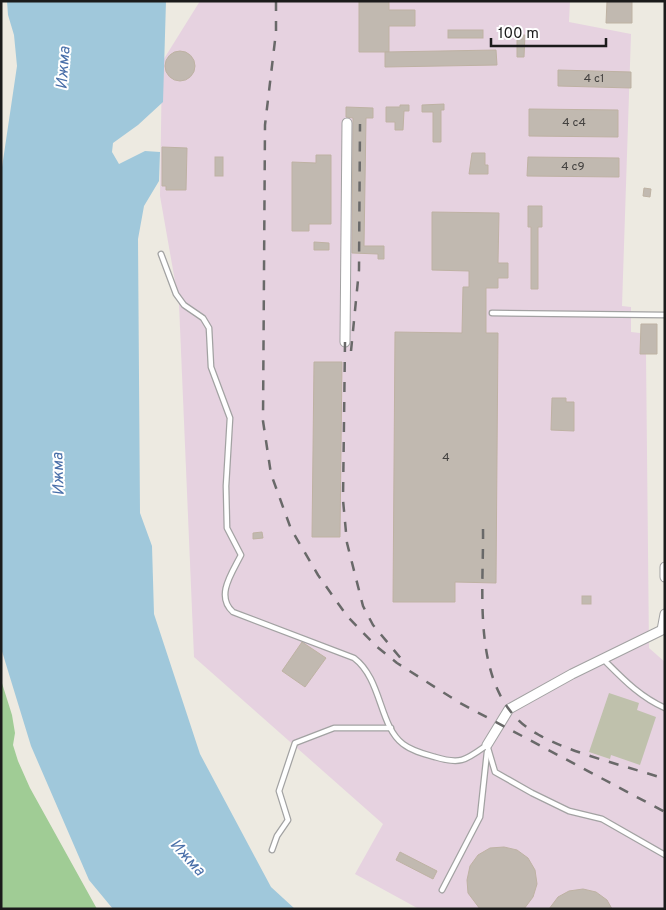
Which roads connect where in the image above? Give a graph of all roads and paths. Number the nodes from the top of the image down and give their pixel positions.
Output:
1 (347, 123) dead end
2 (162, 254) dead end
3 (492, 313) dead end
4 (665, 315) edge
5 (345, 342) dead end
6 (665, 568) edge
7 (665, 577) edge
8 (665, 614) edge
9 (604, 660) junction
10 (665, 708) edge
11 (391, 728) junction
12 (487, 745) junction
13 (272, 850) dead end
14 (665, 855) edge
15 (442, 890) dead end

1 - 5 street
2 - 11 lane
3 - 4 lane
6 - 7 street
8 - 9 street
9 - 10 lane
9 - 12 street
11 - 12 lane
11 - 13 lane
12 - 14 lane
12 - 15 lane

